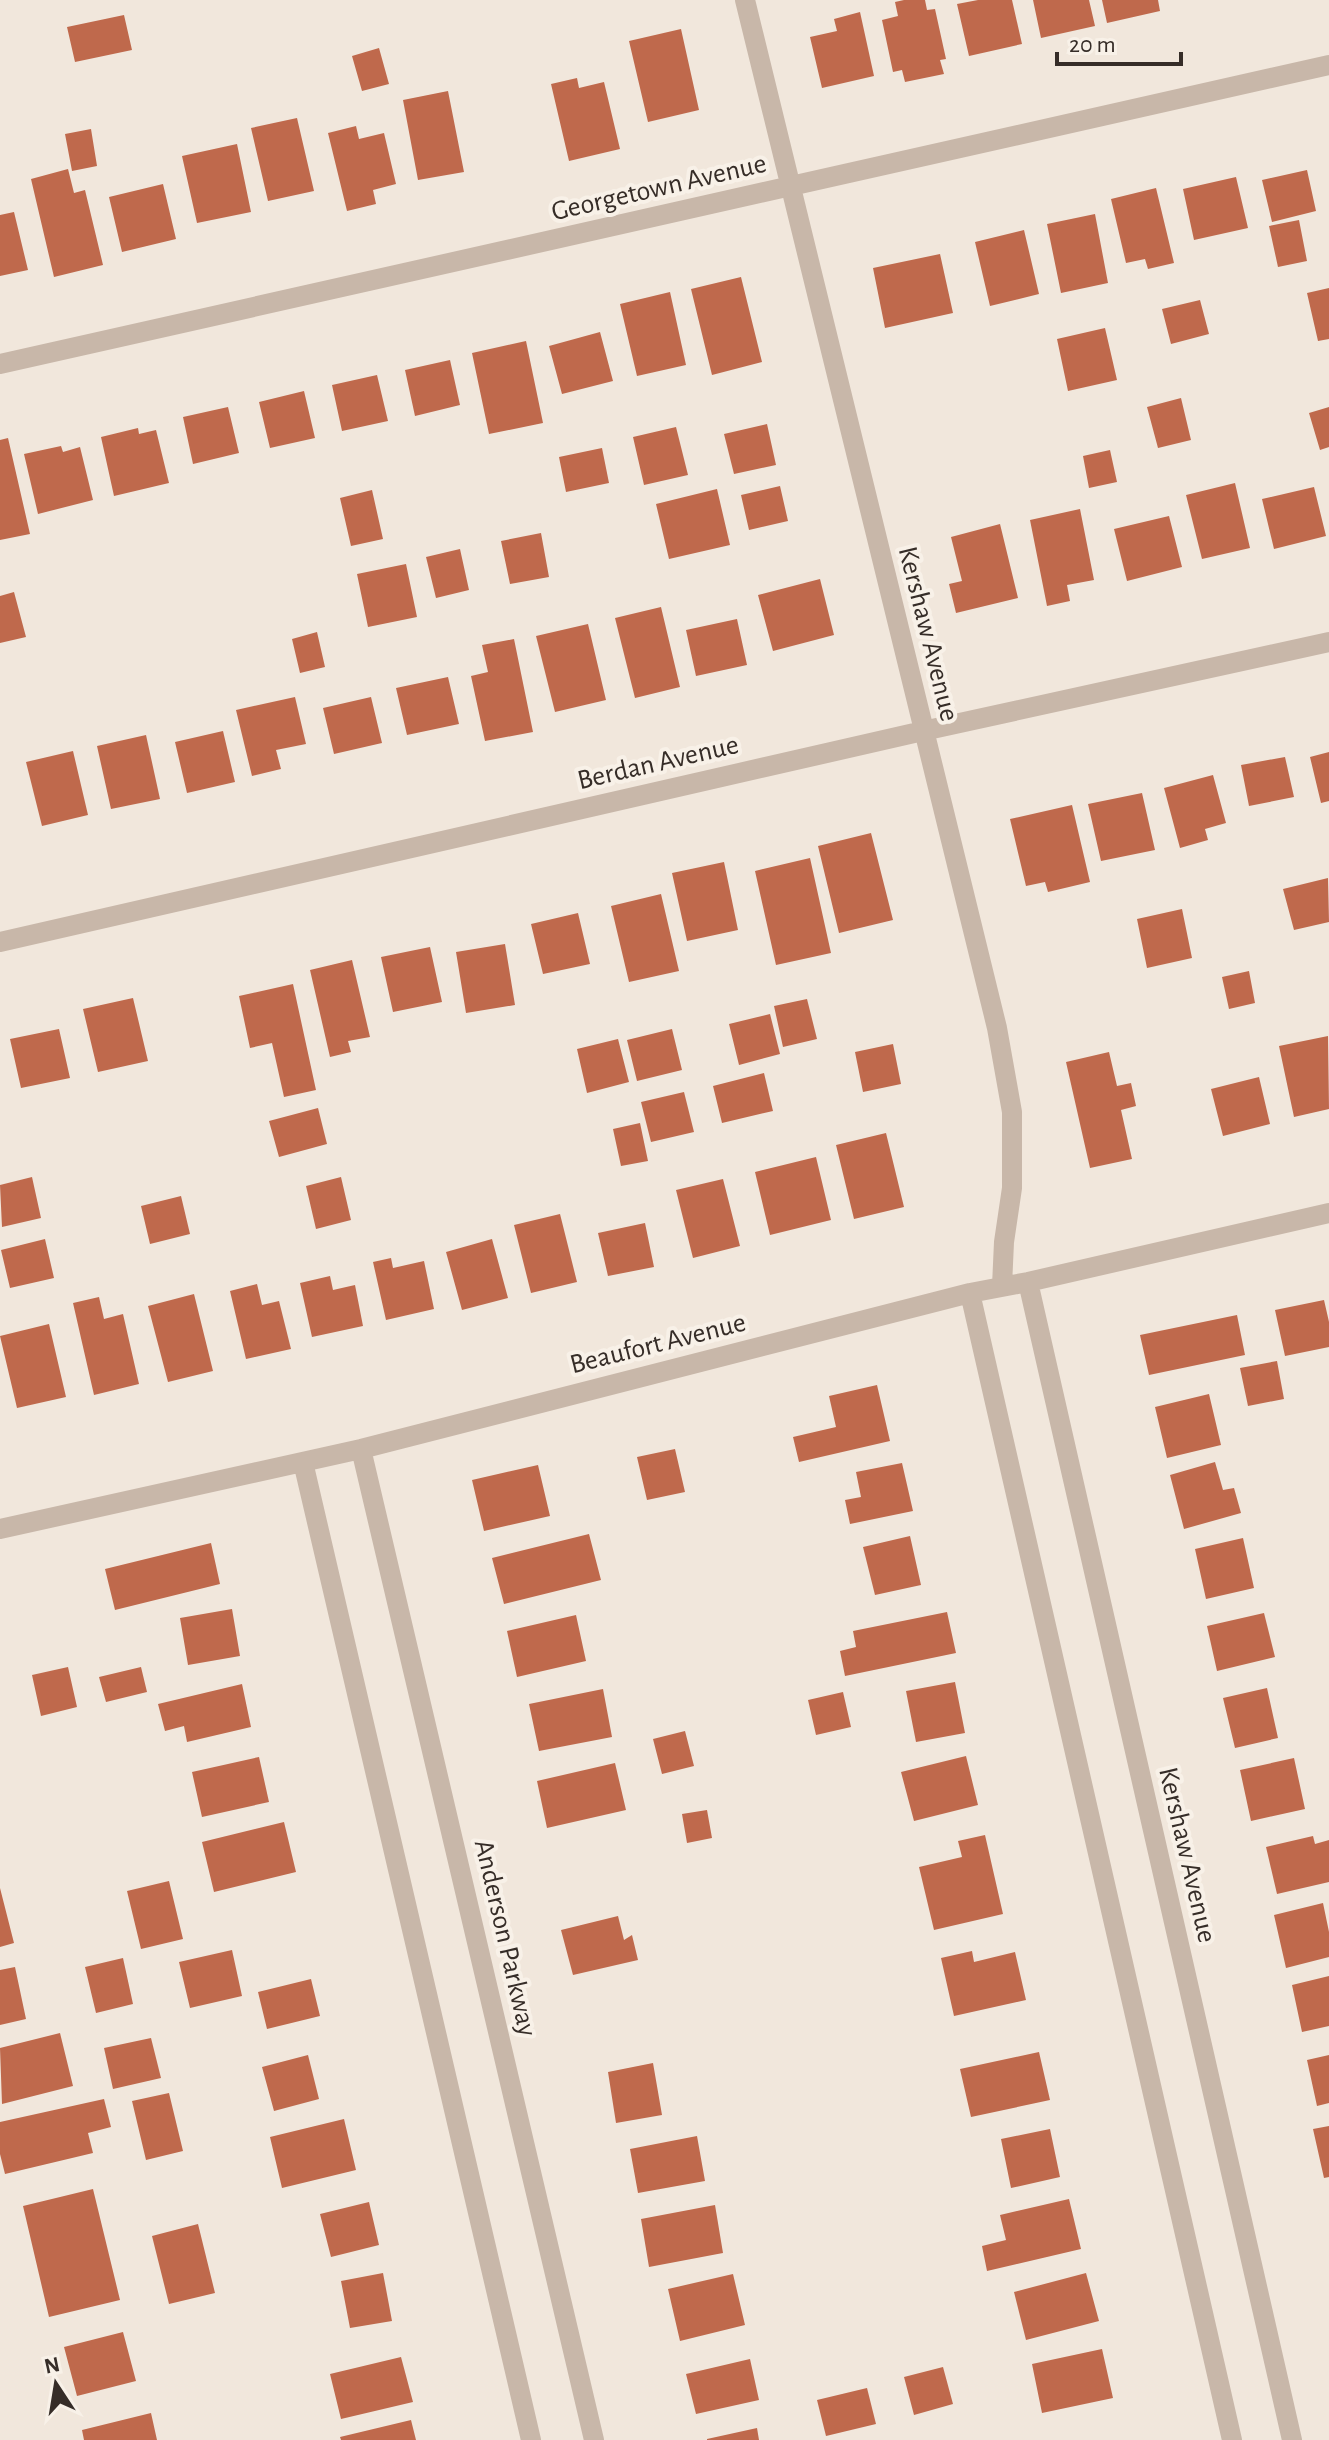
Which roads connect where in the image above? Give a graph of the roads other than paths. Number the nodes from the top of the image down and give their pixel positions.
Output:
1 (745, 0) edge
2 (1329, 65) edge
3 (791, 187) junction
4 (0, 364) edge
5 (1329, 642) edge
6 (923, 731) junction
7 (0, 942) edge
8 (1329, 1213) edge
9 (1028, 1282) junction
10 (1002, 1286) junction
11 (970, 1293) junction
12 (361, 1449) junction
13 (303, 1462) junction
14 (0, 1529) edge
15 (531, 2440) edge
16 (594, 2440) edge
17 (1232, 2440) edge
18 (1292, 2440) edge

1 - 3 street, Kershaw Avenue
2 - 3 street, Georgetown Avenue
3 - 4 street, Georgetown Avenue
3 - 6 street, Kershaw Avenue
5 - 6 street, Berdan Avenue
6 - 7 street, Berdan Avenue
6 - 10 street, Kershaw Avenue
8 - 9 street, Beaufort Avenue
9 - 10 street, Beaufort Avenue
9 - 18 street, Kershaw Avenue
10 - 11 street, Beaufort Avenue
11 - 12 street, Beaufort Avenue
11 - 17 street
12 - 13 street, Beaufort Avenue
12 - 16 street, Anderson Parkway
13 - 14 street, Beaufort Avenue
13 - 15 street

